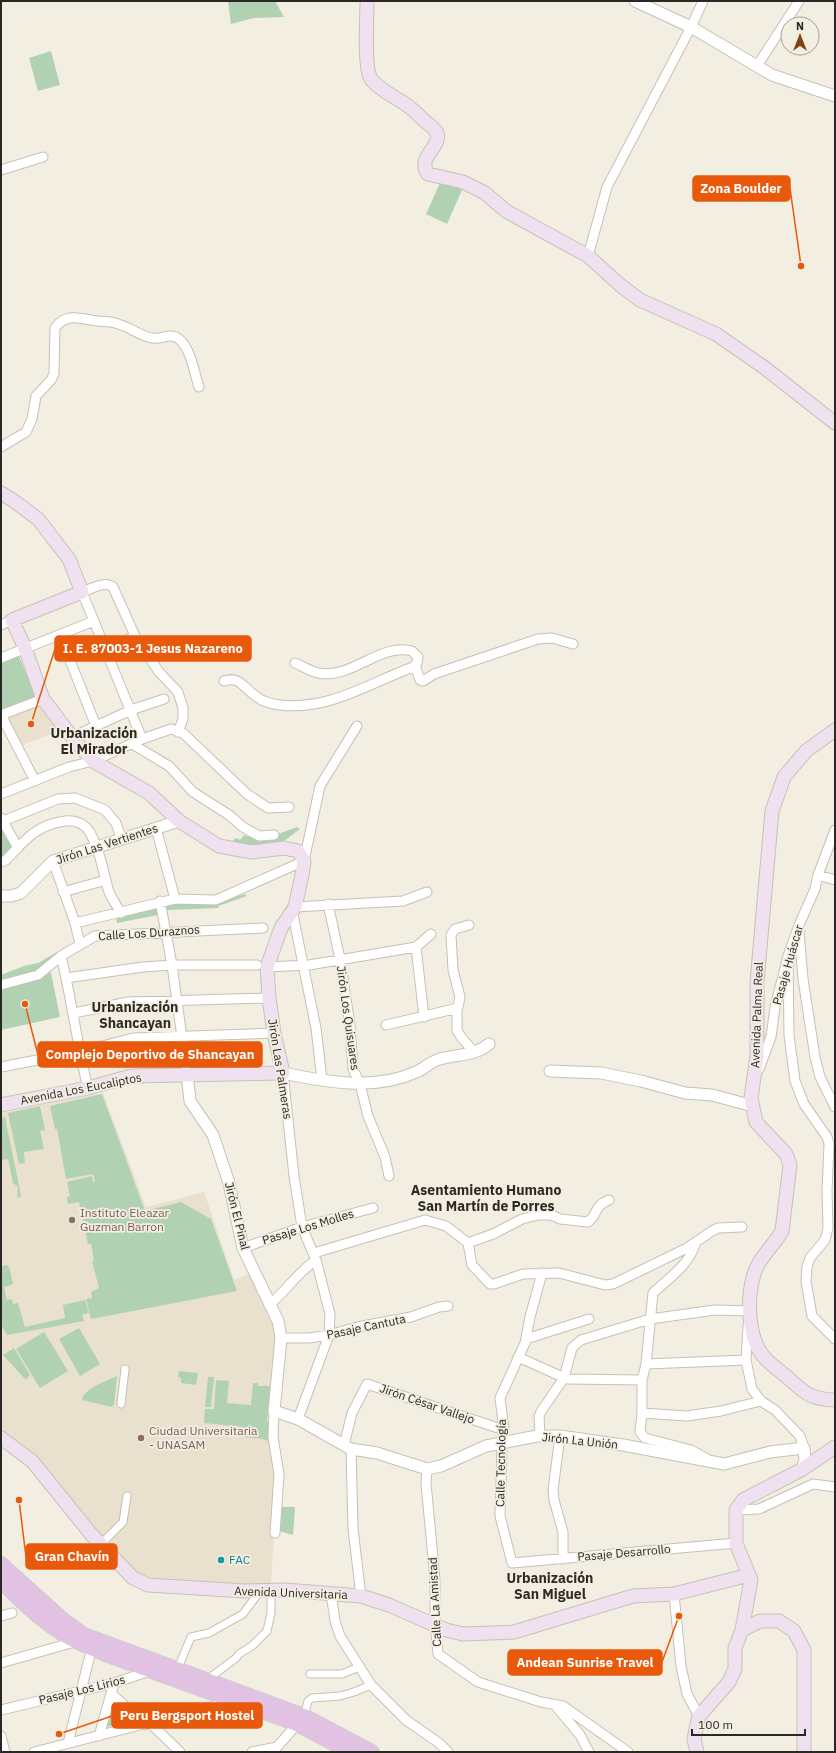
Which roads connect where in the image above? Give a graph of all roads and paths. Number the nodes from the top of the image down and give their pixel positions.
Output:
1 (367, 1) edge
2 (635, 1) edge
3 (703, 1) edge
4 (799, 1) edge
5 (691, 27) junction
6 (757, 66) junction
7 (835, 96) edge
8 (43, 157) dead end
9 (1, 170) edge
10 (588, 256) junction
11 (198, 387) dead end
12 (835, 423) edge
13 (1, 447) edge
14 (1, 494) edge
15 (82, 592) junction
16 (94, 621) junction
17 (6, 622) edge
18 (60, 635) junction
19 (135, 636) junction
20 (573, 644) dead end
21 (25, 648) junction
22 (106, 649) junction
23 (1, 658) edge
24 (295, 664) dead end
25 (415, 665) junction
26 (224, 681) dead end
27 (43, 698) junction
28 (164, 698) dead end
29 (131, 710) junction
30 (1, 715) edge
31 (96, 726) junction
32 (356, 726) dead end
33 (835, 730) edge
34 (178, 732) junction
35 (72, 737) junction
36 (142, 739) junction
37 (132, 744) junction
38 (93, 761) junction
39 (35, 780) junction
40 (1, 794) edge
41 (289, 807) dead end
42 (2, 820) edge
43 (179, 821) junction
44 (156, 828) junction
45 (835, 830) edge
46 (274, 834) dead end
47 (121, 838) junction
48 (95, 846) junction
49 (18, 848) junction
50 (53, 861) junction
51 (304, 861) junction
52 (1, 862) edge
53 (818, 875) junction
54 (106, 880) junction
55 (835, 880) edge
56 (63, 892) junction
57 (427, 892) dead end
58 (1, 896) edge
59 (175, 899) junction
60 (160, 901) junction
61 (328, 904) junction
62 (293, 909) junction
63 (121, 913) junction
64 (75, 923) junction
65 (469, 925) dead end
66 (798, 926) junction
67 (263, 928) dead end
68 (166, 931) junction
69 (431, 934) dead end
70 (80, 944) junction
71 (416, 947) junction
72 (61, 956) junction
73 (788, 956) junction
74 (340, 959) junction
75 (172, 965) junction
76 (262, 966) junction
77 (303, 966) junction
78 (66, 978) junction
79 (1, 985) edge
80 (269, 998) junction
81 (177, 1000) junction
82 (457, 1007) junction
83 (74, 1014) junction
84 (424, 1017) junction
85 (386, 1026) dead end
86 (274, 1033) junction
87 (183, 1037) junction
88 (488, 1044) dead end
89 (79, 1052) junction
90 (474, 1052) junction
91 (1, 1067) edge
92 (550, 1071) dead end
93 (283, 1073) junction
94 (187, 1074) junction
95 (754, 1079) junction
96 (322, 1080) junction
97 (360, 1084) junction
98 (88, 1088) junction
99 (1, 1105) edge
100 (753, 1106) junction
101 (835, 1107) edge
102 (389, 1176) dead end
103 (609, 1200) dead end
104 (373, 1208) dead end
105 (302, 1227) junction
106 (742, 1227) dead end
107 (468, 1243) junction
108 (695, 1244) junction
109 (243, 1248) junction
110 (315, 1256) junction
111 (542, 1273) junction
112 (269, 1305) junction
113 (448, 1306) dead end
114 (749, 1311) junction
115 (589, 1319) dead end
116 (650, 1319) junction
117 (329, 1335) junction
118 (281, 1338) junction
119 (526, 1339) junction
120 (835, 1339) edge
121 (518, 1357) junction
122 (746, 1360) junction
123 (646, 1364) junction
124 (125, 1369) dead end
125 (564, 1378) junction
126 (642, 1380) junction
127 (835, 1400) edge
128 (761, 1401) junction
129 (121, 1404) dead end
130 (274, 1412) junction
131 (642, 1413) junction
132 (298, 1420) junction
133 (504, 1430) junction
134 (540, 1436) junction
135 (560, 1436) junction
136 (1, 1438) edge
137 (502, 1444) junction
138 (347, 1447) junction
139 (835, 1447) edge
140 (804, 1448) junction
141 (712, 1461) junction
142 (427, 1469) junction
143 (801, 1470) junction
144 (835, 1487) edge
145 (127, 1496) dead end
146 (736, 1510) junction
147 (275, 1533) dead end
148 (736, 1543) junction
149 (101, 1544) junction
150 (563, 1559) junction
151 (512, 1563) joint
152 (1, 1564) edge
153 (750, 1575) junction
154 (1, 1581) edge
155 (265, 1591) junction
156 (331, 1593) junction
157 (674, 1594) junction
158 (361, 1596) junction
159 (12, 1613) dead end
160 (1, 1616) edge
161 (435, 1625) junction
162 (742, 1630) junction
163 (87, 1641) junction
164 (1, 1663) edge
165 (155, 1666) junction
166 (359, 1667) junction
167 (178, 1668) junction
168 (310, 1674) dead end
169 (208, 1679) junction
170 (114, 1683) junction
171 (371, 1685) junction
172 (80, 1691) junction
173 (111, 1693) junction
174 (239, 1696) junction
175 (555, 1705) junction
176 (1, 1710) edge
177 (699, 1716) junction
178 (300, 1720) junction
179 (148, 1724) junction
180 (1, 1736) edge
181 (99, 1736) junction
182 (63, 1747) edge
183 (5, 1752) edge
184 (34, 1752) edge
185 (180, 1752) edge
186 (252, 1752) edge
187 (350, 1752) edge
188 (372, 1752) edge
189 (448, 1752) edge
190 (589, 1752) edge
191 (628, 1752) edge
192 (697, 1752) edge
193 (804, 1752) edge

1 - 10 main road
2 - 5 street
3 - 5 street
4 - 6 street
5 - 6 street
5 - 10 street
6 - 7 street
8 - 9 street
10 - 12 main road
11 - 13 street
14 - 15 main road
15 - 16 street
15 - 17 main road
15 - 19 street
16 - 18 street
16 - 22 street
17 - 21 main road
18 - 21 street
18 - 31 street
19 - 22 street
19 - 34 street
20 - 25 street
21 - 23 street
21 - 27 main road
22 - 29 street
24 - 25 street
25 - 26 street
27 - 30 street
27 - 35 main road
28 - 29 street
29 - 31 street
29 - 36 street
30 - 39 street
31 - 35 street
32 - 51 street, Jirón Las Palmeras
33 - 95 main road, Avenida Palma Real
34 - 36 street
34 - 41 street
35 - 38 main road
36 - 37 street
37 - 38 street
37 - 46 street
38 - 39 street
38 - 43 main road
39 - 40 street
42 - 47 street
42 - 49 street
43 - 44 street, Jirón Las Vertientes
43 - 51 main road
44 - 47 street, Jirón Las Vertientes
44 - 59 street
45 - 53 street, Pasaje Huáscar
47 - 48 street, Jirón Las Vertientes
48 - 49 street
48 - 50 street, Jirón Las Vertientes
48 - 54 street
49 - 52 street
50 - 56 street
50 - 58 street, Jirón Las Vertientes
51 - 59 street
51 - 62 main road, Jirón Las Palmeras
53 - 55 street
53 - 66 street, Pasaje Huáscar
54 - 56 street
54 - 63 street
56 - 64 street
57 - 61 street
59 - 60 street
60 - 63 street
60 - 68 street, Jirón El Pinal
61 - 62 street
61 - 74 street, Jirón Los Quisuares
62 - 76 main road, Jirón Las Palmeras
62 - 77 street
63 - 64 street
64 - 70 street
65 - 82 street
66 - 73 street, Pasaje Huáscar
66 - 101 street
67 - 68 street, Calle Los Duraznos
68 - 70 street, Calle Los Duraznos
68 - 75 street, Jirón El Pinal
69 - 71 street
70 - 72 street, Calle Los Duraznos
71 - 74 street
71 - 84 street
72 - 78 street
72 - 79 street, Calle Los Duraznos
73 - 95 street, Pasaje Huáscar
73 - 120 street
74 - 77 street
74 - 97 street, Jirón Los Quisuares
75 - 76 street
75 - 78 street
75 - 81 street, Jirón El Pinal
76 - 77 street
76 - 80 main road, Jirón Las Palmeras
77 - 96 street
78 - 83 street
80 - 81 street
80 - 86 main road, Jirón Las Palmeras
81 - 83 street
81 - 87 street, Jirón El Pinal
82 - 84 street
82 - 90 street
83 - 89 street
84 - 85 street
86 - 87 street
86 - 93 main road, Jirón Las Palmeras
87 - 89 street
87 - 94 street, Jirón El Pinal
88 - 90 street, Avenida Los Eucaliptos
89 - 91 street
89 - 98 street
90 - 97 street, Avenida Los Eucaliptos
92 - 100 street
93 - 94 main road, Avenida Los Eucaliptos
93 - 96 street, Avenida Los Eucaliptos
93 - 105 street, Jirón Las Palmeras
94 - 98 main road, Avenida Los Eucaliptos
94 - 109 street, Jirón El Pinal
95 - 100 main road, Avenida Palma Real
96 - 97 street, Avenida Los Eucaliptos
97 - 102 street, Jirón Los Quisuares
98 - 99 main road, Avenida Los Eucaliptos
100 - 114 main road, Avenida Palma Real
103 - 107 street
104 - 105 street, Pasaje Los Molles
105 - 109 street, Pasaje Los Molles
105 - 110 street, Jirón Las Palmeras
106 - 108 street
107 - 110 street
107 - 111 street
108 - 111 street
108 - 116 street
109 - 112 street, Jirón El Pinal
110 - 112 street
110 - 117 street, Jirón Las Palmeras
111 - 119 street, Calle Tecnología
112 - 118 street, Jirón El Pinal
113 - 117 street, Pasaje Cantuta
114 - 116 street
114 - 122 street
114 - 127 main road, Avenida Palma Real
115 - 119 street
116 - 123 street
116 - 125 street
117 - 118 street, Pasaje Cantuta
117 - 132 street, Jirón Las Palmeras
118 - 130 street, Jirón El Pinal
119 - 121 street, Calle Tecnología
121 - 125 street
121 - 133 street, Calle Tecnología
122 - 123 street
122 - 128 street
123 - 126 street
124 - 129 street
125 - 126 street
125 - 134 street
126 - 131 street
128 - 131 street
128 - 140 street
130 - 132 street
130 - 147 street, Jirón El Pinal
131 - 141 street
132 - 138 street
133 - 137 street, Calle Tecnología
133 - 138 street, Jirón César Vallejo
134 - 135 street, Jirón La Unión
134 - 137 street, Jirón La Unión
135 - 141 street, Jirón La Unión
135 - 150 street
136 - 149 main road, Avenida Universitaria
137 - 142 street, Jirón La Unión
137 - 151 street, Calle Tecnología
138 - 142 street
138 - 158 street, Jirón César Vallejo
139 - 143 main road
140 - 141 street, Jirón La Unión
140 - 143 street
142 - 161 street, Calle La Amistad
143 - 146 main road
144 - 146 street
145 - 149 street
146 - 148 main road
148 - 150 street, Pasaje Desarrollo
148 - 153 main road
149 - 155 main road, Avenida Universitaria
150 - 151 street, Pasaje Desarrollo
152 - 163 main road
153 - 157 main road, Avenida Universitaria
153 - 162 main road
154 - 163 main road
155 - 156 main road, Avenida Universitaria
155 - 167 street
155 - 169 street
156 - 158 main road, Avenida Universitaria
156 - 166 street
157 - 161 main road, Avenida Universitaria
157 - 177 street
158 - 161 main road, Avenida Universitaria
159 - 160 street
161 - 175 street, Calle La Amistad
162 - 177 main road
162 - 193 main road
163 - 164 street
163 - 165 main road
163 - 172 street
165 - 167 main road
165 - 170 street, Pasaje Los Lirios
165 - 174 main road
166 - 168 street
166 - 171 street
167 - 169 main road
169 - 174 main road
170 - 172 street, Pasaje Los Lirios
170 - 173 street
171 - 178 street
171 - 189 street
172 - 176 street, Pasaje Los Lirios
172 - 182 street
173 - 179 street
173 - 181 street
174 - 178 main road
174 - 179 street
175 - 190 street
175 - 191 street, Calle La Amistad
177 - 192 main road
178 - 186 street
178 - 187 main road
178 - 188 main road
179 - 181 street
179 - 185 street
180 - 183 street
181 - 182 street
182 - 184 street

